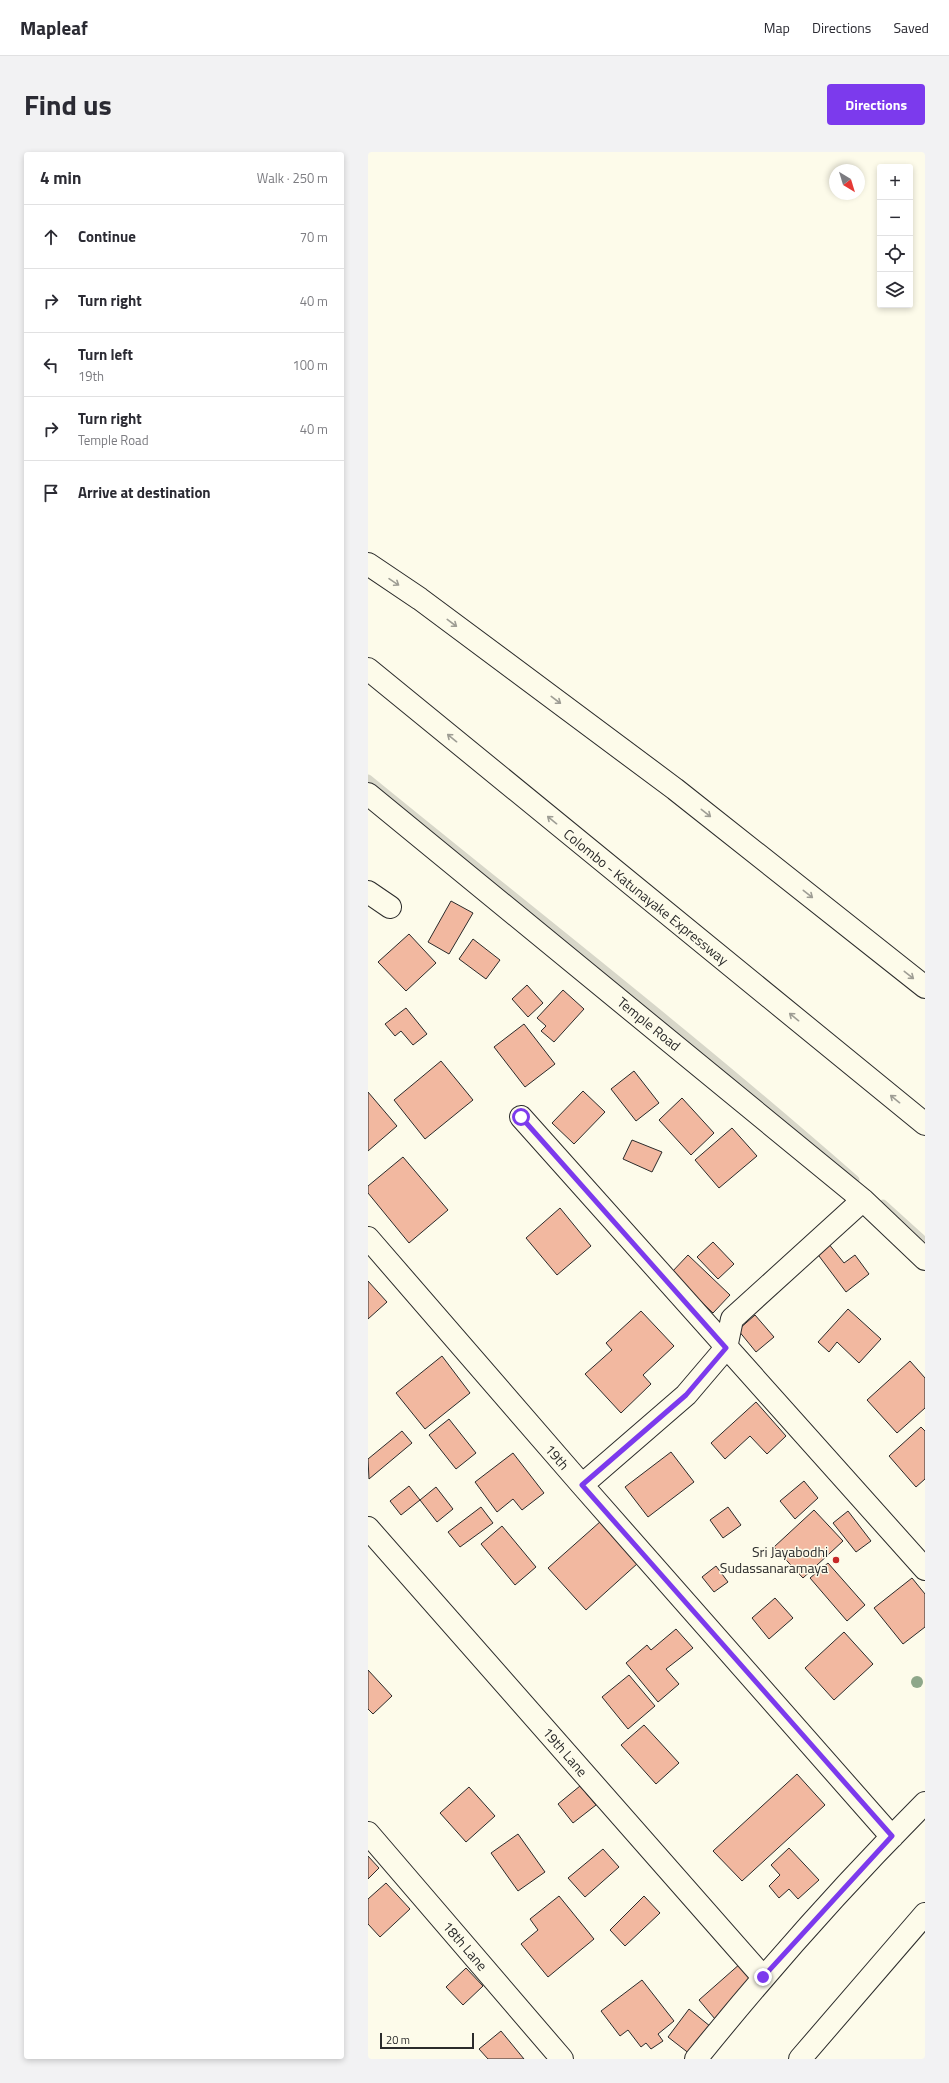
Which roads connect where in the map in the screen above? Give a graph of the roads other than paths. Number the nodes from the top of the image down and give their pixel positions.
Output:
1 (368, 564) edge
2 (368, 669) edge
3 (368, 794) edge
4 (368, 892) edge
5 (390, 907) dead end
6 (925, 987) edge
7 (521, 1117) dead end
8 (925, 1124) edge
9 (863, 1200) junction
10 (368, 1238) edge
11 (925, 1259) edge
12 (726, 1348) junction
13 (582, 1485) junction
14 (368, 1528) edge
15 (925, 1569) edge
16 (925, 1803) edge
17 (368, 1833) edge
18 (892, 1836) junction
19 (925, 1914) edge
20 (763, 1977) junction
21 (562, 2059) edge
22 (696, 2059) edge
23 (800, 2059) edge

1 -> 6 main road
8 -> 2 main road, Colombo - Katunayake Expressway
3 - 9 main road, Temple Road
4 - 5 main road
7 - 12 main road
9 - 11 main road, Temple Road
9 - 12 main road
10 - 13 main road, 19th
12 - 13 main road
12 - 15 main road
13 - 18 main road, 19th
14 - 20 main road, 19th Lane
16 - 18 main road
17 - 21 main road, 18th Lane
18 - 20 main road
19 - 23 main road
20 - 22 main road

